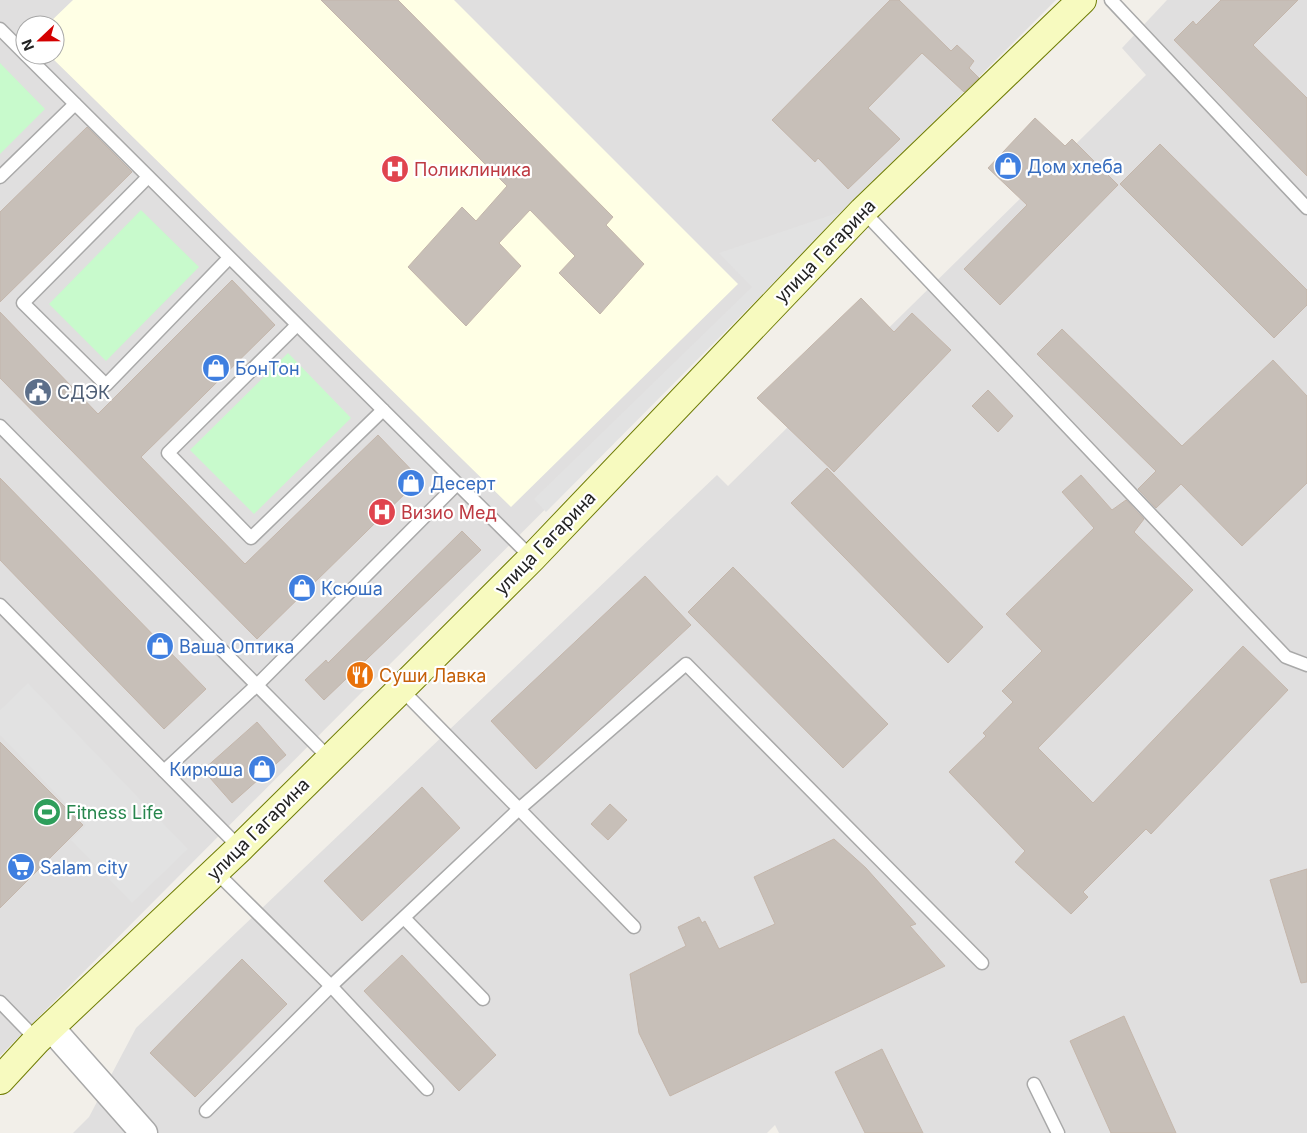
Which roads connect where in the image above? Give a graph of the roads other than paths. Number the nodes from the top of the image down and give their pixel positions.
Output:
1 (1082, 0) edge
2 (1112, 0) edge
3 (0, 29) edge
4 (15, 43) edge
5 (37, 65) edge
6 (75, 104) junction
7 (0, 177) edge
8 (148, 178) junction
9 (1307, 208) edge
10 (863, 211) junction
11 (229, 258) junction
12 (297, 325) junction
13 (383, 410) junction
14 (0, 426) edge
15 (457, 484) junction
16 (532, 558) junction
17 (0, 605) edge
18 (1307, 665) edge
19 (258, 684) junction
20 (401, 689) junction
21 (330, 758) junction
22 (164, 771) junction
23 (519, 809) junction
24 (240, 848) junction
25 (215, 871) junction
26 (404, 918) junction
27 (634, 928) dead end
28 (982, 963) dead end
29 (331, 986) junction
30 (483, 999) dead end
31 (0, 1002) edge
32 (44, 1034) junction
33 (0, 1080) edge
34 (1034, 1084) dead end
35 (427, 1089) dead end
36 (206, 1111) dead end
37 (144, 1133) edge
38 (1058, 1133) edge

1 - 10 street, улица Гагарина
2 - 9 lane
3 - 4 lane
5 - 6 lane
6 - 7 lane
6 - 8 lane
8 - 11 lane
8 - 11 lane
10 - 16 street, улица Гагарина
10 - 18 lane
11 - 12 lane
12 - 13 lane
12 - 13 lane
13 - 15 lane
14 - 19 lane
15 - 16 lane
15 - 19 lane
16 - 20 street, улица Гагарина
17 - 22 lane
19 - 21 lane
19 - 22 lane
20 - 21 street, улица Гагарина
20 - 23 lane
21 - 24 street, улица Гагарина
22 - 24 lane
23 - 26 lane
23 - 27 lane
23 - 28 lane
24 - 25 street, улица Гагарина
25 - 29 lane
25 - 32 street, улица Гагарина
26 - 29 lane
26 - 30 lane
29 - 35 lane
29 - 36 lane
31 - 32 lane
32 - 33 street, улица Гагарина
32 - 37 street
34 - 38 lane

